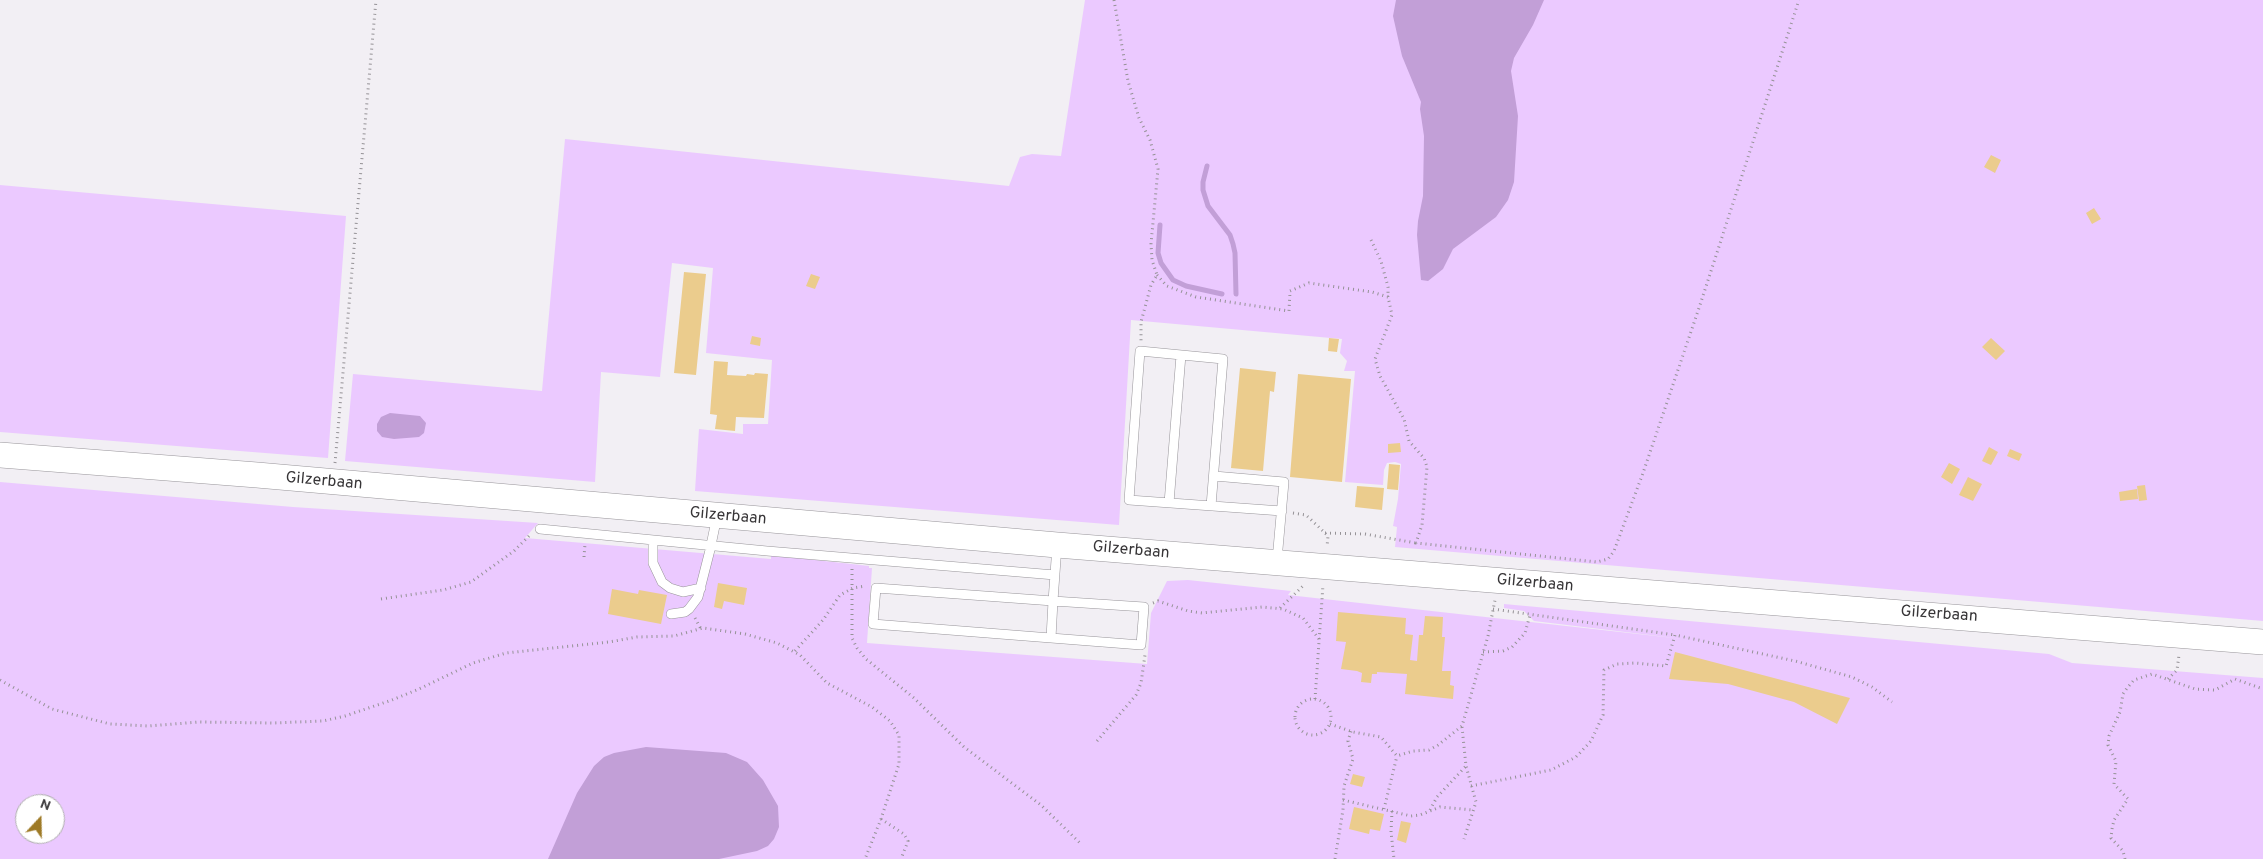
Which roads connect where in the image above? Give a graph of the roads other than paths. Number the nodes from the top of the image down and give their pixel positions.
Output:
1 (1181, 355) junction
2 (0, 455) edge
3 (1214, 476) junction
4 (1169, 503) junction
5 (1211, 506) junction
6 (1282, 511) junction
7 (717, 516) junction
8 (540, 529) road end
9 (653, 540) junction
10 (1057, 545) junction
11 (712, 546) junction
12 (1277, 563) junction
13 (1055, 575) junction
14 (701, 588) junction
15 (1053, 601) junction
16 (671, 614) dead end
17 (1051, 638) junction
18 (2263, 642) edge

1 - 3 lane
1 - 4 lane
1 - 4 lane
2 - 7 street, Gilzerbaan
3 - 5 lane
3 - 6 lane
4 - 5 lane
5 - 6 lane
6 - 12 lane
7 - 10 street, Gilzerbaan
7 - 11 lane
8 - 9 lane
9 - 11 lane
9 - 14 lane
10 - 12 street, Gilzerbaan
10 - 13 lane
11 - 13 lane
11 - 14 lane
12 - 18 street, Gilzerbaan
13 - 15 lane
14 - 16 lane
15 - 17 lane
15 - 17 lane
15 - 17 lane

